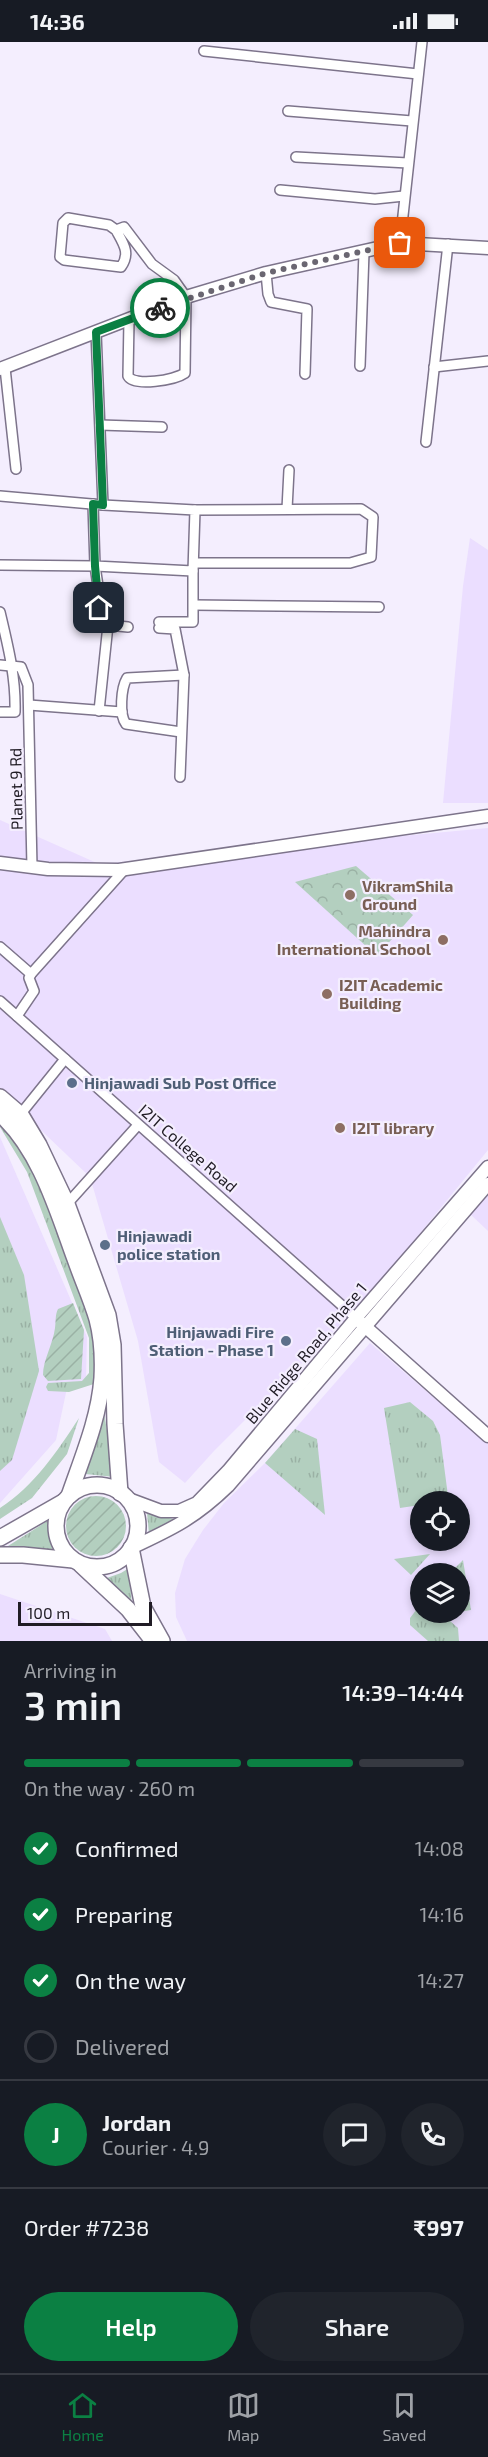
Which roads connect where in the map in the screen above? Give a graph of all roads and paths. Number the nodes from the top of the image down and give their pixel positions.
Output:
1 (422, 42) edge
2 (204, 51) dead end
3 (418, 74) junction
4 (288, 111) dead end
5 (412, 121) junction
6 (296, 157) dead end
7 (408, 163) junction
8 (280, 190) dead end
9 (405, 196) junction
10 (116, 230) junction
11 (400, 243) junction
12 (448, 244) junction
13 (488, 248) edge
14 (364, 252) junction
15 (266, 273) junction
16 (186, 297) junction
17 (129, 320) junction
18 (96, 332) junction
19 (488, 361) edge
20 (360, 366) dead end
21 (434, 367) junction
22 (2, 368) edge
23 (304, 374) dead end
24 (100, 424) junction
25 (162, 427) dead end
26 (426, 442) dead end
27 (16, 470) dead end
28 (289, 470) dead end
29 (0, 496) edge
30 (98, 504) junction
31 (287, 509) junction
32 (195, 510) junction
33 (0, 565) edge
34 (95, 566) junction
35 (194, 567) junction
36 (194, 605) junction
37 (379, 607) dead end
38 (0, 613) edge
39 (118, 617) dead end
40 (128, 627) dead end
41 (0, 665) edge
42 (13, 665) junction
43 (184, 675) junction
44 (15, 690) junction
45 (29, 693) junction
46 (29, 705) junction
47 (99, 711) junction
48 (0, 712) edge
49 (122, 712) junction
50 (181, 732) junction
51 (180, 777) dead end
52 (488, 816) edge
53 (0, 863) edge
54 (32, 867) junction
55 (125, 869) junction
56 (0, 947) edge
57 (31, 974) junction
58 (0, 1001) edge
59 (17, 1016) junction
60 (65, 1059) junction
61 (0, 1097) edge
62 (11, 1118) edge
63 (138, 1125) junction
64 (488, 1167) edge
65 (488, 1185) edge
66 (62, 1208) junction
67 (360, 1323) junction
68 (488, 1436) edge
69 (123, 1496) junction
70 (66, 1499) junction
71 (0, 1538) edge
72 (131, 1548) junction
73 (0, 1555) edge
74 (76, 1562) junction
75 (153, 1641) edge
76 (162, 1641) edge

1 - 3 street
2 - 3 street
3 - 5 street
4 - 5 street
5 - 7 street
6 - 7 street
7 - 9 street
8 - 9 street
9 - 11 street
10 - 10 street
10 - 16 street
11 - 12 street
11 - 14 street
12 - 13 street
12 - 21 street
14 - 15 street
14 - 20 street
15 - 16 street
15 - 23 street
16 - 17 street
16 - 17 street
17 - 18 street
18 - 22 street
18 - 24 street
19 - 21 street
21 - 26 street
22 - 27 street
24 - 25 street
24 - 30 street
28 - 31 street
29 - 30 street
30 - 32 street
30 - 34 street
31 - 32 street
31 - 35 street
32 - 35 street
33 - 34 street
34 - 35 street
34 - 39 street
35 - 36 street
36 - 37 street
36 - 43 street
38 - 42 street, Planet 9 Rd
40 - 47 street
41 - 42 street
42 - 44 street
42 - 45 street, Planet 9 Rd
43 - 49 street
43 - 50 street
44 - 45 street
44 - 48 street
45 - 46 street, Planet 9 Rd
46 - 47 street
46 - 54 street, Planet 9 Rd
47 - 49 street
49 - 50 street
50 - 51 street
52 - 55 street
53 - 54 street
54 - 55 street
55 - 57 street
56 - 57 street
57 - 59 street
58 - 59 street, I2IT College Road
59 - 60 street, I2IT College Road
60 - 62 street
60 - 63 street, I2IT College Road
61 - 62 main road
62 - 66 main road
63 - 66 street
63 - 67 street, I2IT College Road
64 - 67 street, Blue Ridge Road, Phase 1
65 - 67 street, Blue Ridge Road, Phase 1
66 - 69 main road
66 - 70 main road
67 - 68 street
67 - 69 street, Blue Ridge Road, Phase 1
67 - 72 street, Blue Ridge Road, Phase 1
69 - 70 main road
69 - 72 main road
70 - 71 main road
70 - 74 main road
72 - 74 main road
72 - 76 main road
73 - 74 main road
74 - 75 main road

